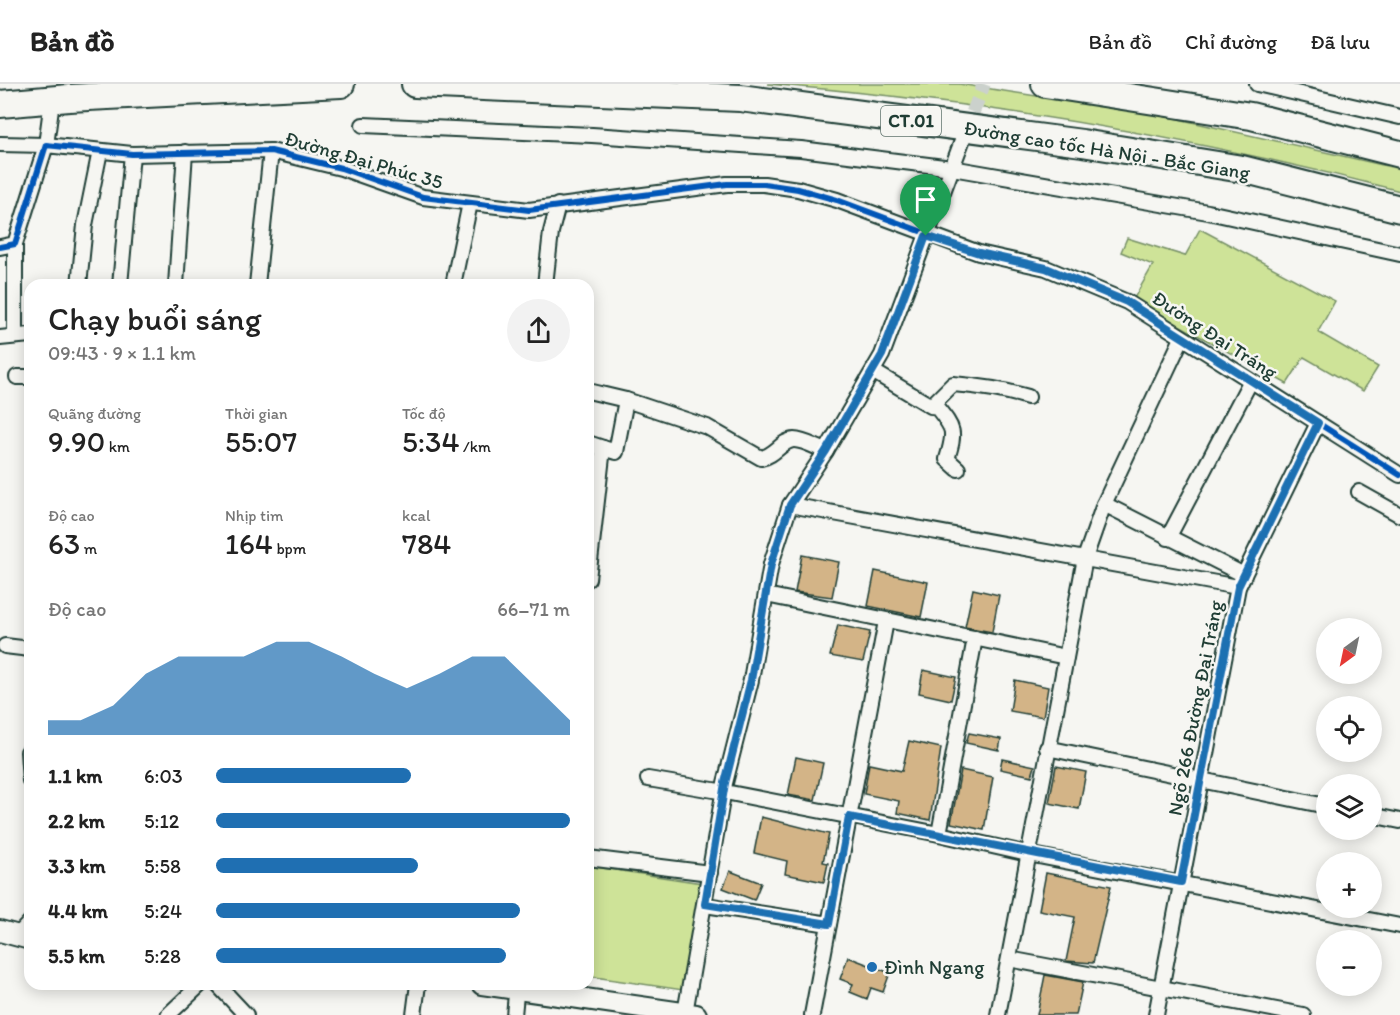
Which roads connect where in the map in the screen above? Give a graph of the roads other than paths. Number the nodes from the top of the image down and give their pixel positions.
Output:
1 (341, 84) edge
2 (415, 84) edge
3 (1045, 84) edge
4 (1257, 84) edge
5 (0, 104) edge
6 (51, 108) dead end
7 (1400, 117) edge
8 (363, 125) dead end
9 (965, 133) tunnel mouth
10 (0, 144) edge
11 (46, 145) junction
12 (100, 151) junction
13 (271, 151) junction
14 (185, 152) junction
15 (132, 154) junction
16 (1400, 154) edge
17 (952, 168) junction
18 (470, 203) junction
19 (558, 205) junction
20 (1400, 209) edge
21 (926, 236) junction
22 (15, 244) junction
23 (0, 247) edge
24 (1400, 254) edge
25 (80, 279) edge
26 (121, 279) edge
27 (176, 279) edge
28 (258, 279) edge
29 (454, 279) edge
30 (546, 279) edge
31 (24, 335) edge
32 (15, 336) junction
33 (0, 338) edge
34 (1182, 338) junction
35 (874, 372) junction
36 (1250, 382) junction
37 (594, 392) edge
38 (1028, 397) dead end
39 (627, 400) junction
40 (935, 405) junction
41 (1318, 423) junction
42 (594, 445) edge
43 (603, 447) junction
44 (826, 451) junction
45 (958, 469) dead end
46 (1400, 475) edge
47 (1359, 492) dead end
48 (1104, 504) junction
49 (790, 505) junction
50 (1400, 515) edge
51 (594, 526) edge
52 (1168, 538) junction
53 (1085, 558) junction
54 (1241, 581) junction
55 (766, 595) junction
56 (886, 621) junction
57 (975, 638) junction
58 (5, 646) dead end
59 (24, 648) edge
60 (1066, 657) junction
61 (1047, 748) junction
62 (648, 779) dead end
63 (1200, 781) junction
64 (725, 792) junction
65 (1316, 804) edge
66 (849, 817) junction
67 (1382, 817) edge
68 (1400, 821) edge
69 (939, 834) junction
70 (1028, 854) junction
71 (594, 859) edge
72 (710, 873) junction
73 (1181, 882) junction
74 (705, 904) junction
75 (829, 924) junction
76 (1400, 926) edge
77 (1009, 959) junction
78 (1162, 988) junction
79 (195, 990) edge
80 (223, 990) edge
81 (417, 990) edge
82 (517, 990) edge
83 (542, 990) edge
84 (690, 1014) edge
85 (168, 1015) edge
86 (246, 1015) edge
87 (414, 1015) edge
88 (514, 1015) edge
89 (812, 1015) edge
90 (998, 1015) edge
91 (1156, 1015) edge
92 (1303, 1015) edge

1 - 5 highway
2 - 20 highway, Đường cao tốc Hà Nội - Bắc Giang / CT.01
3 - 16 highway
4 - 7 street
6 - 11 street
8 - 17 street
9 - 17 street
10 - 11 street, Đường Đại Phúc 35
11 - 12 street, Đường Đại Phúc 35
11 - 22 street
12 - 15 street, Đường Đại Phúc 35
12 - 25 street
13 - 14 street, Đường Đại Phúc 35
13 - 18 street, Đường Đại Phúc 35
13 - 28 street
14 - 15 street, Đường Đại Phúc 35
14 - 27 street
15 - 26 street
17 - 21 street
17 - 24 street
18 - 19 street, Đường Đại Phúc 35
18 - 29 street
19 - 21 street, Đường Đại Phúc 35
19 - 30 street
21 - 34 street, Đường Đại Tráng
21 - 35 street
22 - 23 street
22 - 32 street
31 - 32 street
32 - 33 street
34 - 36 street, Đường Đại Tráng
34 - 48 street
35 - 40 street
35 - 44 street
36 - 41 street, Đường Đại Tráng
36 - 52 street
37 - 39 street
38 - 40 street
39 - 43 street
39 - 44 street
40 - 45 street
41 - 46 street, Đường Đại Tráng
41 - 54 street, Ngõ 266 Đường Đại Tráng
42 - 43 street
43 - 51 street
44 - 49 street
47 - 50 street
48 - 52 street
48 - 53 street
49 - 53 street
49 - 55 street
52 - 54 street
53 - 54 street
53 - 60 street
54 - 63 street, Ngõ 266 Đường Đại Tráng
55 - 56 street
55 - 64 street
56 - 57 street
56 - 66 street
57 - 60 street
57 - 69 street
58 - 59 street
60 - 61 street
61 - 63 street
61 - 70 street
62 - 64 street
63 - 65 street
63 - 73 street, Ngõ 266 Đường Đại Tráng
64 - 66 street
64 - 72 street
66 - 69 street
66 - 75 street
67 - 68 street
69 - 70 street
70 - 73 street
70 - 77 street
71 - 72 street
72 - 74 street
73 - 76 street
73 - 78 street, Ngõ 266 Đường Đại Tráng
74 - 75 street
74 - 84 street
75 - 89 street
77 - 78 street
77 - 90 street
78 - 91 street, Ngõ 266 Đường Đại Tráng
78 - 92 street
79 - 85 street
80 - 86 street
81 - 87 street
82 - 88 street
83 - 84 street

